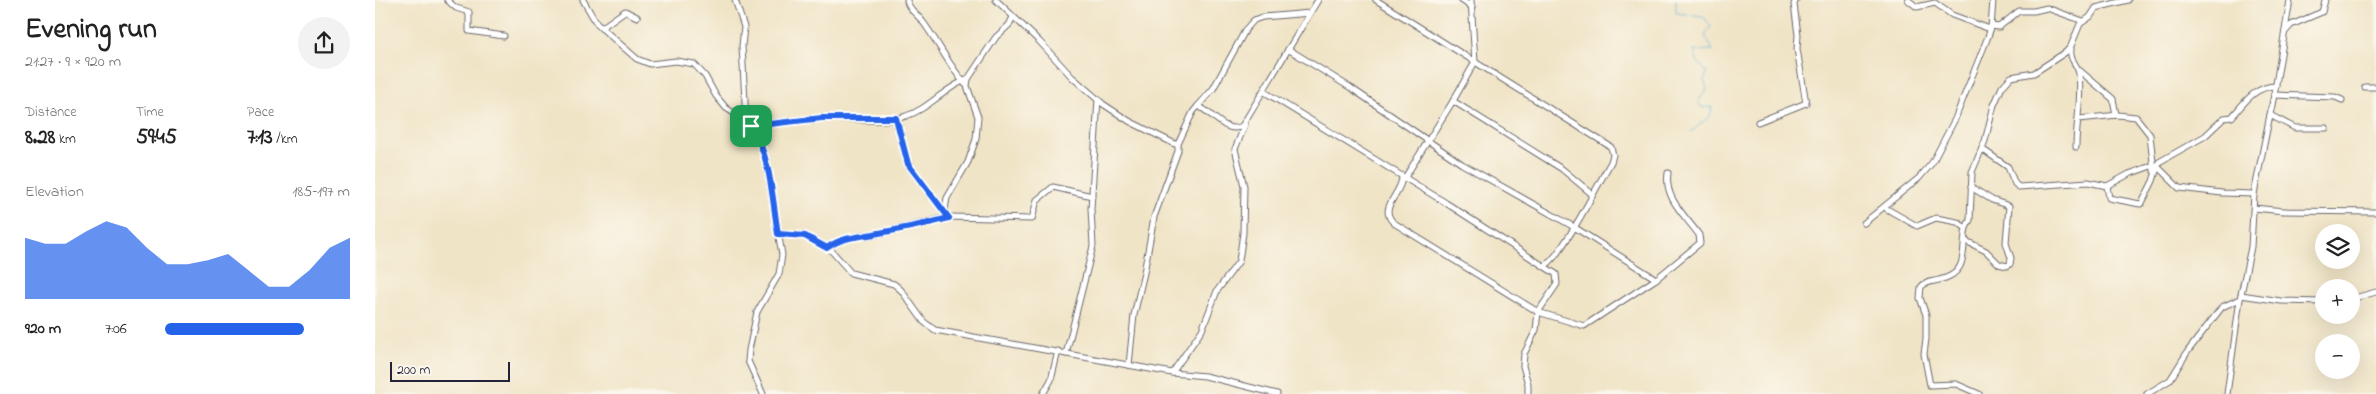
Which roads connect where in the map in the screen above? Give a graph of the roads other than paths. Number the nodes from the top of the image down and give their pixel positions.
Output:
1 (447, 0) edge
2 (583, 0) edge
3 (735, 0) edge
4 (906, 0) edge
5 (996, 0) edge
6 (1319, 0) edge
7 (1375, 0) edge
8 (1461, 0) edge
9 (1471, 0) edge
10 (1908, 0) edge
11 (1993, 0) edge
12 (2128, 0) edge
13 (2290, 0) edge
14 (2325, 0) edge
15 (1794, 1) edge
16 (1472, 7) junction
17 (1310, 13) junction
18 (637, 17) dead end
19 (1013, 17) junction
20 (2083, 21) junction
21 (601, 28) junction
22 (1991, 28) junction
23 (2285, 33) junction
24 (504, 36) dead end
25 (2071, 46) junction
26 (1288, 50) junction
27 (1475, 62) junction
28 (2078, 70) junction
29 (965, 80) junction
30 (2276, 86) junction
31 (2365, 87) dead end
32 (2376, 87) edge
33 (1263, 91) junction
34 (2274, 95) junction
35 (1097, 99) junction
36 (2342, 100) dead end
37 (1453, 101) junction
38 (1198, 106) junction
39 (2116, 115) junction
40 (2270, 115) junction
41 (896, 118) junction
42 (2079, 119) junction
43 (746, 120) junction
44 (1758, 122) dead end
45 (1246, 123) junction
46 (751, 126) junction
47 (2326, 128) dead end
48 (1428, 140) junction
49 (1178, 144) junction
50 (2076, 147) dead end
51 (1982, 149) junction
52 (2157, 164) junction
53 (1668, 173) dead end
54 (1403, 178) junction
55 (2107, 186) junction
56 (1971, 187) junction
57 (1592, 194) junction
58 (2254, 194) junction
59 (1092, 196) junction
60 (2255, 208) junction
61 (1887, 209) dead end
62 (944, 212) junction
63 (2376, 212) edge
64 (949, 218) junction
65 (1864, 223) dead end
66 (1574, 227) junction
67 (1966, 228) junction
68 (778, 234) junction
69 (1966, 241) junction
70 (827, 248) junction
71 (1544, 266) junction
72 (1656, 279) junction
73 (2376, 292) edge
74 (2360, 296) edge
75 (2241, 297) junction
76 (2315, 302) edge
77 (1538, 312) junction
78 (1058, 351) junction
79 (1067, 354) junction
80 (1129, 365) junction
81 (1172, 373) junction
82 (763, 394) edge
83 (1043, 394) edge
84 (1277, 394) edge
85 (1528, 394) edge
86 (1979, 394) edge
87 (2147, 394) edge
88 (2227, 394) edge

1 - 24 street
2 - 21 street
3 - 43 street
4 - 29 street
5 - 19 street
6 - 17 street
7 - 27 street
8 - 16 street
9 - 16 street
10 - 22 street
11 - 22 street
12 - 20 street
13 - 23 street
14 - 23 street
15 - 44 street
16 - 27 street
17 - 26 street
17 - 38 street
18 - 21 street
19 - 29 street
19 - 35 street
20 - 22 street
20 - 25 street
21 - 43 street
22 - 65 street
23 - 30 street
25 - 28 street
25 - 51 street
26 - 33 street
26 - 48 street
27 - 37 street
27 - 57 street
28 - 39 street
28 - 42 street
29 - 41 street
29 - 62 street
30 - 34 street
30 - 52 street
31 - 32 street
33 - 45 street
33 - 54 street
34 - 36 street
34 - 40 street
35 - 49 street
35 - 59 street
37 - 48 street
37 - 57 street
38 - 45 street
38 - 49 street
39 - 42 street
39 - 52 street
40 - 47 street
40 - 58 street
41 - 46 street
41 - 62 street
42 - 50 street
43 - 46 street
45 - 81 street
46 - 68 street
48 - 54 street
48 - 66 street
49 - 80 street
51 - 55 street
51 - 56 street
52 - 55 street
52 - 55 street
52 - 58 street
53 - 72 street
54 - 71 street
54 - 77 street
56 - 67 street
56 - 69 street
57 - 66 street
58 - 60 street
59 - 64 street
59 - 79 street
60 - 63 street
60 - 75 street
61 - 67 street
62 - 64 street
64 - 70 street
66 - 71 street
66 - 72 street
67 - 69 street
68 - 70 street
68 - 82 street
69 - 86 street
70 - 78 street
71 - 77 street
72 - 77 street
73 - 74 street
75 - 76 street
75 - 87 street
75 - 88 street
77 - 85 street
78 - 79 street
78 - 83 street
79 - 80 street
80 - 81 street
81 - 84 street

